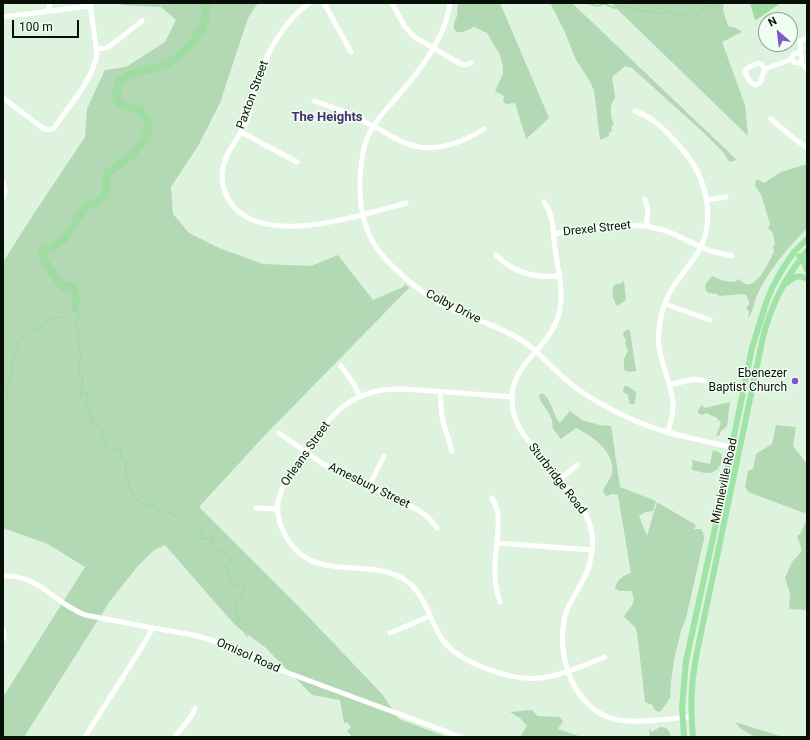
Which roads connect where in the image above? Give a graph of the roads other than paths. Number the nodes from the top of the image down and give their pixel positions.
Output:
1 (50, 3) edge
2 (309, 3) edge
3 (324, 3) edge
4 (392, 3) edge
5 (450, 3) edge
6 (90, 4) edge
7 (48, 11) junction
8 (3, 17) edge
9 (142, 21) dead end
10 (807, 38) edge
11 (433, 47) junction
12 (96, 49) junction
13 (351, 52) dead end
14 (802, 57) edge
15 (792, 59) junction
16 (471, 63) dead end
17 (765, 69) junction
18 (807, 69) edge
19 (3, 98) edge
20 (314, 102) dead end
21 (635, 112) dead end
22 (771, 119) dead end
23 (373, 126) junction
24 (484, 129) dead end
25 (241, 132) junction
26 (807, 148) edge
27 (296, 162) dead end
28 (3, 182) edge
29 (726, 197) dead end
30 (3, 198) edge
31 (645, 199) dead end
32 (706, 200) junction
33 (544, 202) dead end
34 (406, 203) dead end
35 (363, 215) junction
36 (646, 226) junction
37 (554, 234) junction
38 (807, 239) edge
39 (807, 244) edge
40 (701, 246) junction
41 (807, 251) edge
42 (794, 252) junction
43 (496, 255) dead end
44 (732, 256) dead end
45 (802, 257) junction
46 (807, 270) edge
47 (560, 276) junction
48 (807, 279) edge
49 (782, 288) junction
50 (665, 304) junction
51 (710, 320) dead end
52 (535, 352) junction
53 (341, 366) dead end
54 (705, 381) dead end
55 (669, 385) junction
56 (440, 392) junction
57 (360, 396) junction
58 (512, 397) junction
59 (278, 433) dead end
60 (668, 433) junction
61 (732, 447) junction
62 (739, 449) junction
63 (452, 451) dead end
64 (306, 452) junction
65 (384, 456) dead end
66 (577, 465) dead end
67 (560, 479) junction
68 (369, 486) junction
69 (492, 498) dead end
70 (256, 508) dead end
71 (278, 509) junction
72 (437, 528) dead end
73 (497, 543) junction
74 (592, 550) junction
75 (3, 576) edge
76 (500, 602) dead end
77 (430, 616) junction
78 (3, 628) edge
79 (153, 628) junction
80 (390, 633) dead end
81 (4, 639) dead end
82 (605, 657) dead end
83 (568, 671) junction
84 (195, 708) dead end
85 (691, 717) junction
86 (682, 718) junction
87 (85, 737) edge
88 (175, 737) edge
89 (462, 737) edge
90 (684, 737) edge
91 (693, 737) edge

1 - 7 street
2 - 25 street, Paxton Street
3 - 13 street
4 - 11 street
5 - 11 street, Colby Drive
6 - 7 street
6 - 12 street
7 - 8 street
9 - 12 street
10 - 14 street
11 - 16 street
11 - 23 street, Colby Drive
12 - 19 street
14 - 15 street
14 - 15 street
14 - 18 street
15 - 17 street
17 - 17 street
20 - 23 street
21 - 32 street
22 - 26 street
23 - 24 street
23 - 35 street, Colby Drive
25 - 27 street
25 - 35 street, Paxton Street
28 - 30 street
29 - 32 street
31 - 36 street
32 - 40 street
33 - 37 street, Sturbridge Road
34 - 35 street, Paxton Street
35 - 52 street, Colby Drive
36 - 37 street, Drexel Street
36 - 40 street, Drexel Street
37 - 47 street, Sturbridge Road
38 - 42 main road, Minnieville Road
39 - 45 main road
40 - 44 street, Drexel Street
40 - 50 street
41 - 45 main road, Minnieville Road
42 - 45 main road
42 - 61 main road, Minnieville Road
43 - 47 street
45 - 46 main road
45 - 49 main road, Minnieville Road
47 - 52 street, Sturbridge Road
48 - 49 main road
49 - 62 main road, Minnieville Road
50 - 51 street
50 - 55 street
52 - 58 street, Sturbridge Road
52 - 60 street, Colby Drive
53 - 57 street
54 - 55 street
55 - 60 street
56 - 57 street, Orleans Street
56 - 58 street, Orleans Street
56 - 63 street
57 - 64 street, Orleans Street
58 - 67 street, Sturbridge Road
59 - 64 street, Amesbury Street
60 - 61 street, Colby Drive
61 - 62 street, Colby Drive
61 - 86 main road, Minnieville Road
62 - 85 main road, Minnieville Road
64 - 68 street, Amesbury Street
64 - 71 street, Orleans Street
65 - 68 street
66 - 67 street
67 - 74 street, Sturbridge Road
68 - 72 street, Amesbury Street
69 - 73 street
70 - 71 street
71 - 77 street, Orleans Street
73 - 74 street
73 - 76 street
74 - 83 street, Sturbridge Road
75 - 79 street, Omisol Road
77 - 80 street
77 - 83 street, Orleans Street
78 - 81 street
79 - 87 street
79 - 89 street, Omisol Road
82 - 83 street, Orleans Street
83 - 86 street, Sturbridge Road
84 - 88 street
85 - 86 street, Sturbridge Road
85 - 91 main road, Minnieville Road
86 - 90 main road, Minnieville Road

